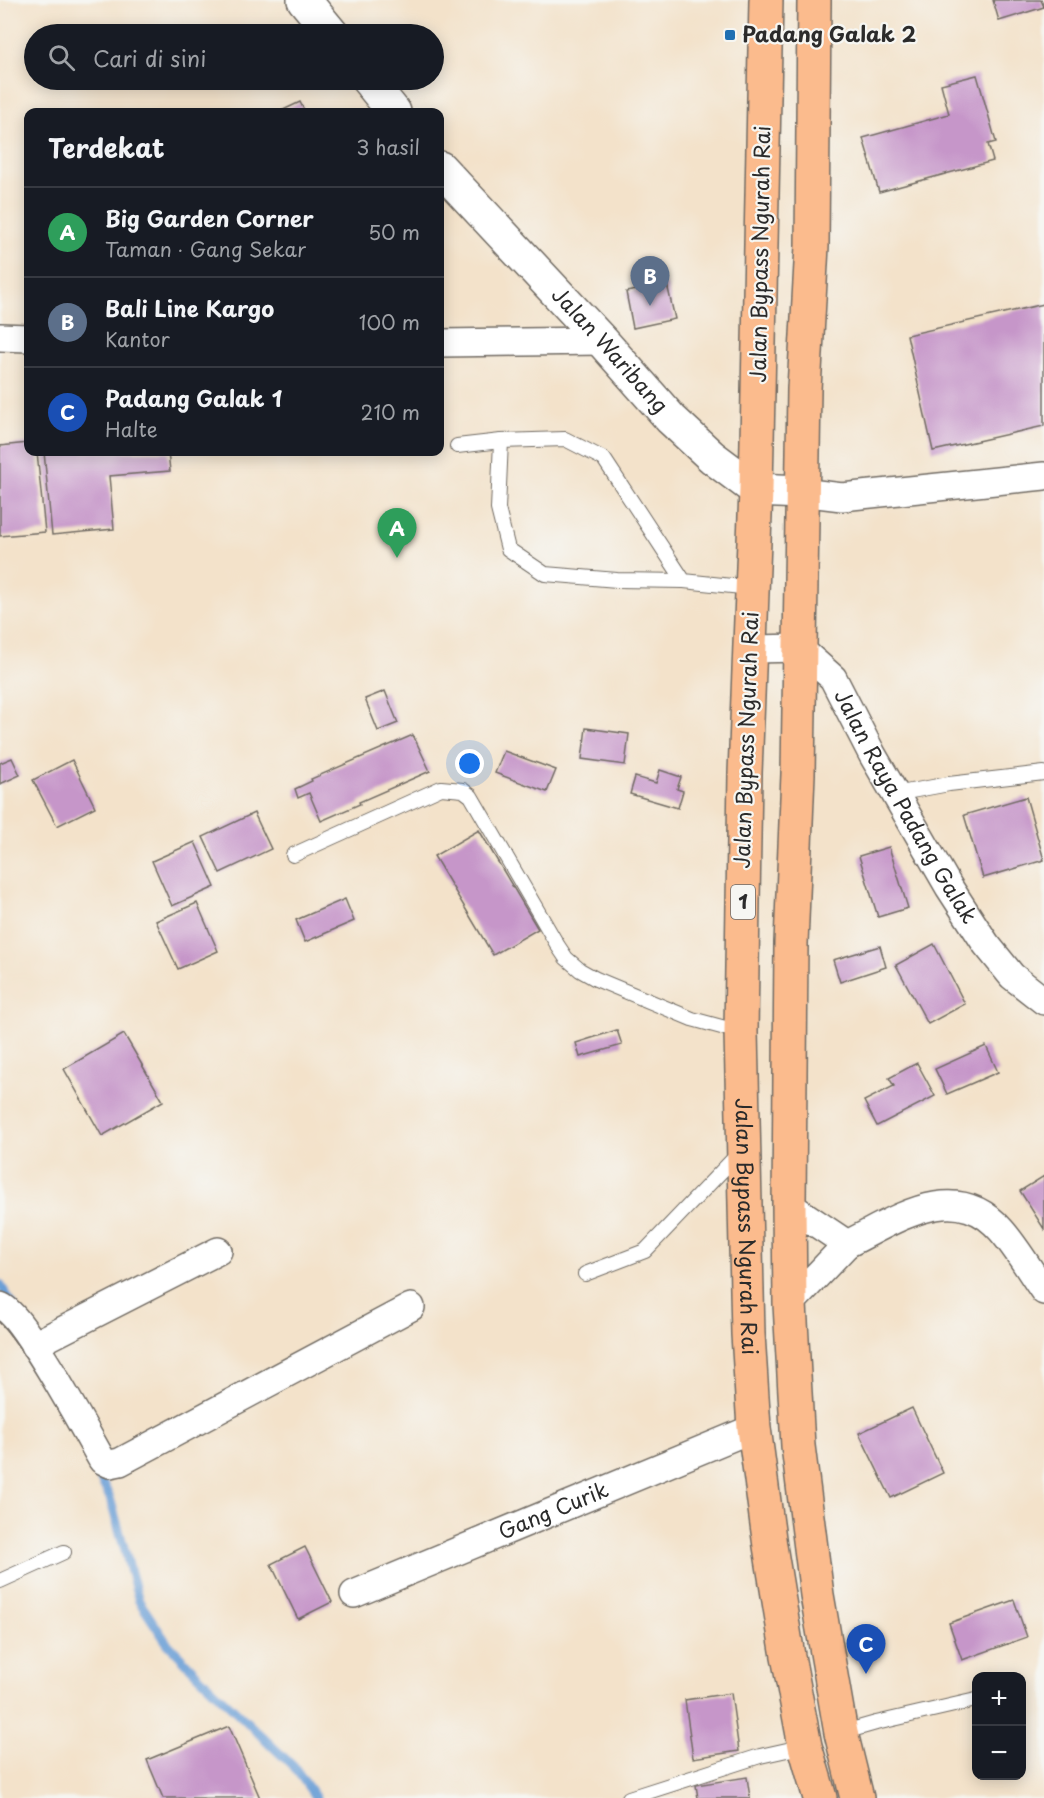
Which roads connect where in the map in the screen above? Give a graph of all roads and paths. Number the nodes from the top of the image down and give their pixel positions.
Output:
1 (304, 0) edge
2 (766, 0) edge
3 (814, 0) edge
4 (324, 24) edge
5 (376, 90) edge
6 (391, 108) edge
7 (444, 172) edge
8 (0, 337) edge
9 (24, 338) edge
10 (602, 341) junction
11 (444, 343) edge
12 (501, 441) junction
13 (457, 446) dead end
14 (1044, 476) edge
15 (756, 490) junction
16 (801, 492) junction
17 (684, 581) junction
18 (752, 588) junction
19 (799, 648) junction
20 (750, 649) junction
21 (1044, 773) edge
22 (895, 794) junction
23 (293, 855) dead end
24 (1044, 1001) edge
25 (741, 1032) junction
26 (744, 1148) junction
27 (789, 1205) junction
28 (847, 1244) junction
29 (218, 1251) dead end
30 (585, 1274) dead end
31 (1044, 1291) edge
32 (790, 1304) junction
33 (0, 1306) edge
34 (411, 1306) dead end
35 (34, 1345) junction
36 (754, 1428) junction
37 (64, 1552) dead end
38 (0, 1581) edge
39 (354, 1594) dead end
40 (972, 1701) edge
41 (841, 1733) junction
42 (805, 1746) junction
43 (628, 1798) edge
44 (820, 1798) edge
45 (857, 1798) edge

1 - 4 street
2 - 15 highway, Jalan Bypass Ngurah Rai / 1
3 - 16 highway, Jalan Bypass Ngurah Rai
5 - 6 street
7 - 10 street, Jalan Waribang
8 - 9 street
10 - 11 street
10 - 15 street, Jalan Waribang
12 - 13 lane
12 - 17 lane
12 - 17 lane
14 - 16 street
15 - 16 street
15 - 18 highway, Jalan Bypass Ngurah Rai / 1
16 - 19 highway, Jalan Bypass Ngurah Rai
17 - 18 lane
18 - 20 highway, Jalan Bypass Ngurah Rai / 1
19 - 20 street
19 - 22 street, Jalan Raya Padang Galak
19 - 27 highway, Jalan Bypass Ngurah Rai
20 - 25 highway, Jalan Bypass Ngurah Rai / 1
21 - 22 lane
22 - 24 street, Jalan Raya Padang Galak
23 - 25 lane
25 - 26 highway, Jalan Bypass Ngurah Rai / 1
26 - 30 lane
26 - 36 highway, Jalan Bypass Ngurah Rai / 1
27 - 28 street
27 - 32 highway, Jalan Bypass Ngurah Rai
28 - 31 street
28 - 32 street
29 - 35 street
32 - 41 highway, Jalan Bypass Ngurah Rai
33 - 35 street
34 - 35 street
36 - 39 street, Gang Curik
36 - 42 highway, Jalan Bypass Ngurah Rai / 1
37 - 38 lane
40 - 41 lane
41 - 45 highway, Jalan Bypass Ngurah Rai
42 - 43 lane
42 - 44 highway, Jalan Bypass Ngurah Rai / 1

